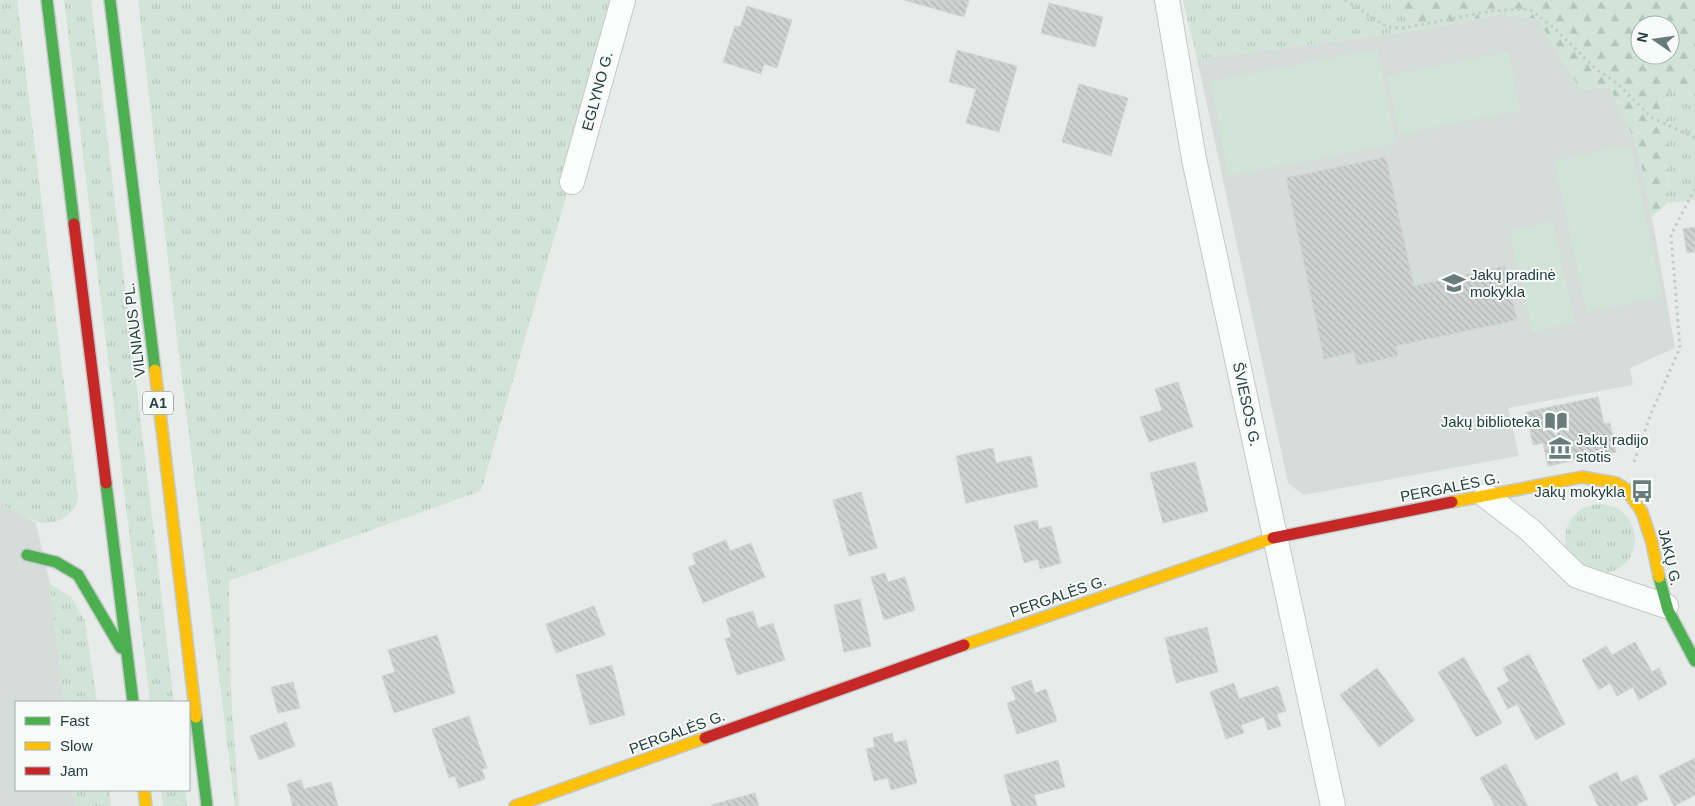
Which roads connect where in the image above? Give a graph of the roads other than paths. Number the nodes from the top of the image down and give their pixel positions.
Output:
1 (47, 0) edge
2 (110, 0) edge
3 (623, 0) edge
4 (1166, 0) edge
5 (572, 182) dead end
6 (1626, 488) joint
7 (1486, 496) junction
8 (1276, 537) junction
9 (27, 555) dead end
10 (1666, 606) junction
11 (127, 659) junction
12 (1695, 661) edge
13 (133, 701) edge
14 (144, 791) edge
15 (146, 806) edge
16 (206, 806) edge
17 (515, 806) edge
18 (1333, 806) edge

1 - 11 main road
2 - 16 main road, VILNIAUS PL. / A1
3 - 5 street, EGLYNO G.
4 - 8 street, ŠVIESOS G.
6 - 7 main road, PERGALĖS G.
6 - 10 main road, JAKŲ G.
7 - 8 main road, PERGALĖS G.
7 - 10 street
8 - 17 main road, PERGALĖS G.
8 - 18 street, ŠVIESOS G.
9 - 11 main road
10 - 12 main road, JAKŲ G.
11 - 13 main road
14 - 15 main road

